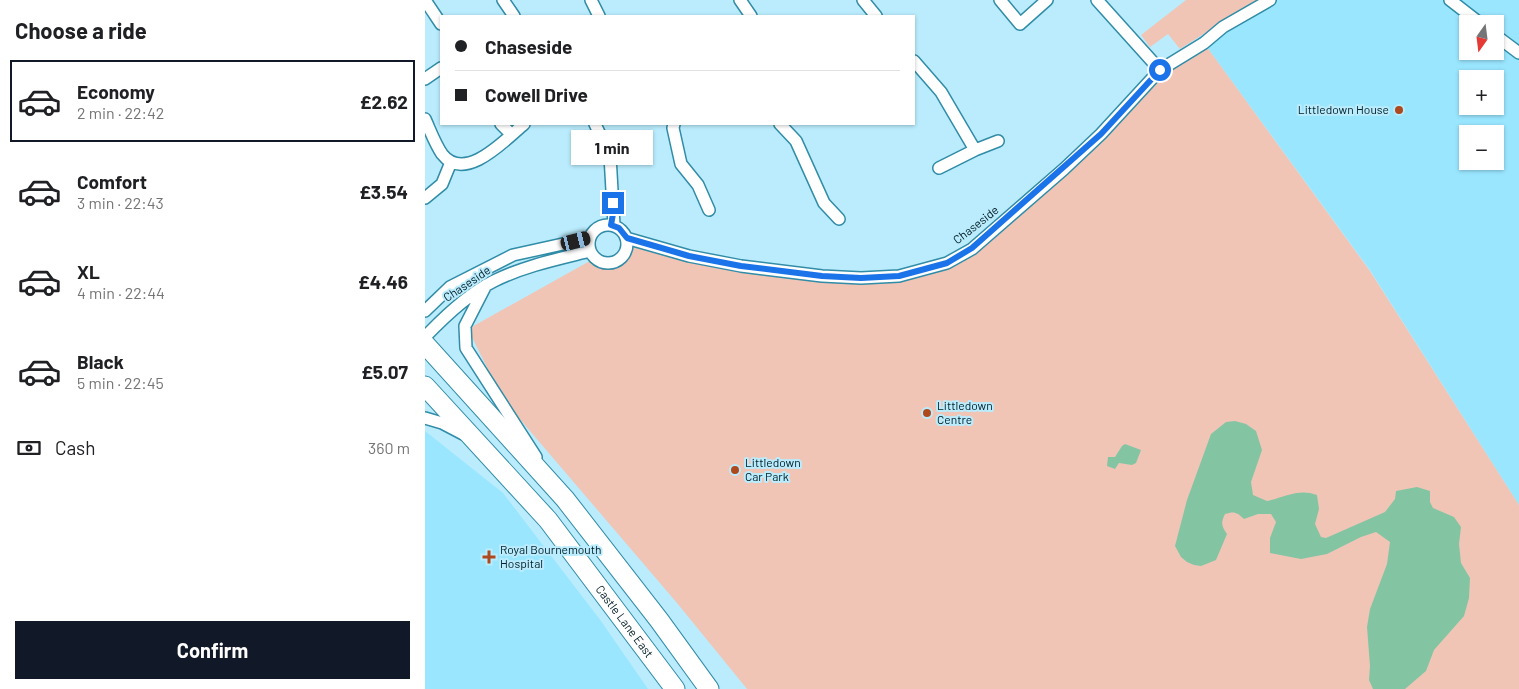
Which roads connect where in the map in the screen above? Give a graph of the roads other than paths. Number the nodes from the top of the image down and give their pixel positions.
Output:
1 (425, 0) edge
2 (503, 0) edge
3 (591, 0) edge
4 (740, 0) edge
5 (863, 0) edge
6 (1000, 0) edge
7 (1047, 0) edge
8 (1097, 0) edge
9 (1270, 0) edge
10 (1450, 0) edge
11 (513, 15) edge
12 (598, 15) edge
13 (750, 15) edge
14 (875, 15) edge
15 (1469, 15) edge
16 (440, 22) edge
17 (1504, 42) edge
18 (1519, 53) edge
19 (915, 62) edge
20 (440, 69) edge
21 (1160, 70) junction
22 (425, 79) edge
23 (425, 119) edge
24 (502, 125) edge
25 (523, 125) edge
26 (595, 125) edge
27 (674, 125) edge
28 (781, 125) edge
29 (511, 134) junction
30 (998, 141) dead end
31 (975, 150) junction
32 (451, 162) junction
33 (939, 168) dead end
34 (425, 198) edge
35 (709, 210) dead end
36 (839, 219) dead end
37 (613, 221) junction
38 (589, 238) junction
39 (627, 238) junction
40 (590, 251) junction
41 (486, 285) junction
42 (450, 287) junction
43 (425, 296) edge
44 (425, 311) edge
45 (425, 336) edge
46 (425, 344) edge
47 (451, 373) junction
48 (425, 386) edge
49 (505, 408) junction
50 (425, 418) edge
51 (475, 440) junction
52 (565, 499) junction
53 (675, 689) edge
54 (709, 689) edge

1 - 16 street
2 - 11 street
3 - 12 street
4 - 13 street
5 - 14 street
6 - 7 street
8 - 21 street
9 - 21 street, Chaseside
10 - 15 street
17 - 18 street
19 - 31 street
20 - 22 street
21 - 39 street, Chaseside
23 - 32 street
24 - 29 street
25 - 29 street
26 - 37 street
27 - 35 street
28 - 36 street
29 - 32 street
30 - 31 street
31 - 33 street
32 - 34 street
37 - 38 street, Chaseside
37 - 39 street, Chaseside
38 - 40 street
38 - 42 street, Chaseside
39 - 40 street
40 - 41 street, Chaseside
41 - 45 street, Chaseside
41 - 49 street
42 - 43 street
42 - 44 street, Chaseside
46 - 47 main road
47 - 49 street
47 - 52 main road
48 - 51 main road, Castle Lane East
49 - 52 street
50 - 51 street, Castle Lane East
51 - 53 main road, Castle Lane East
52 - 54 main road

